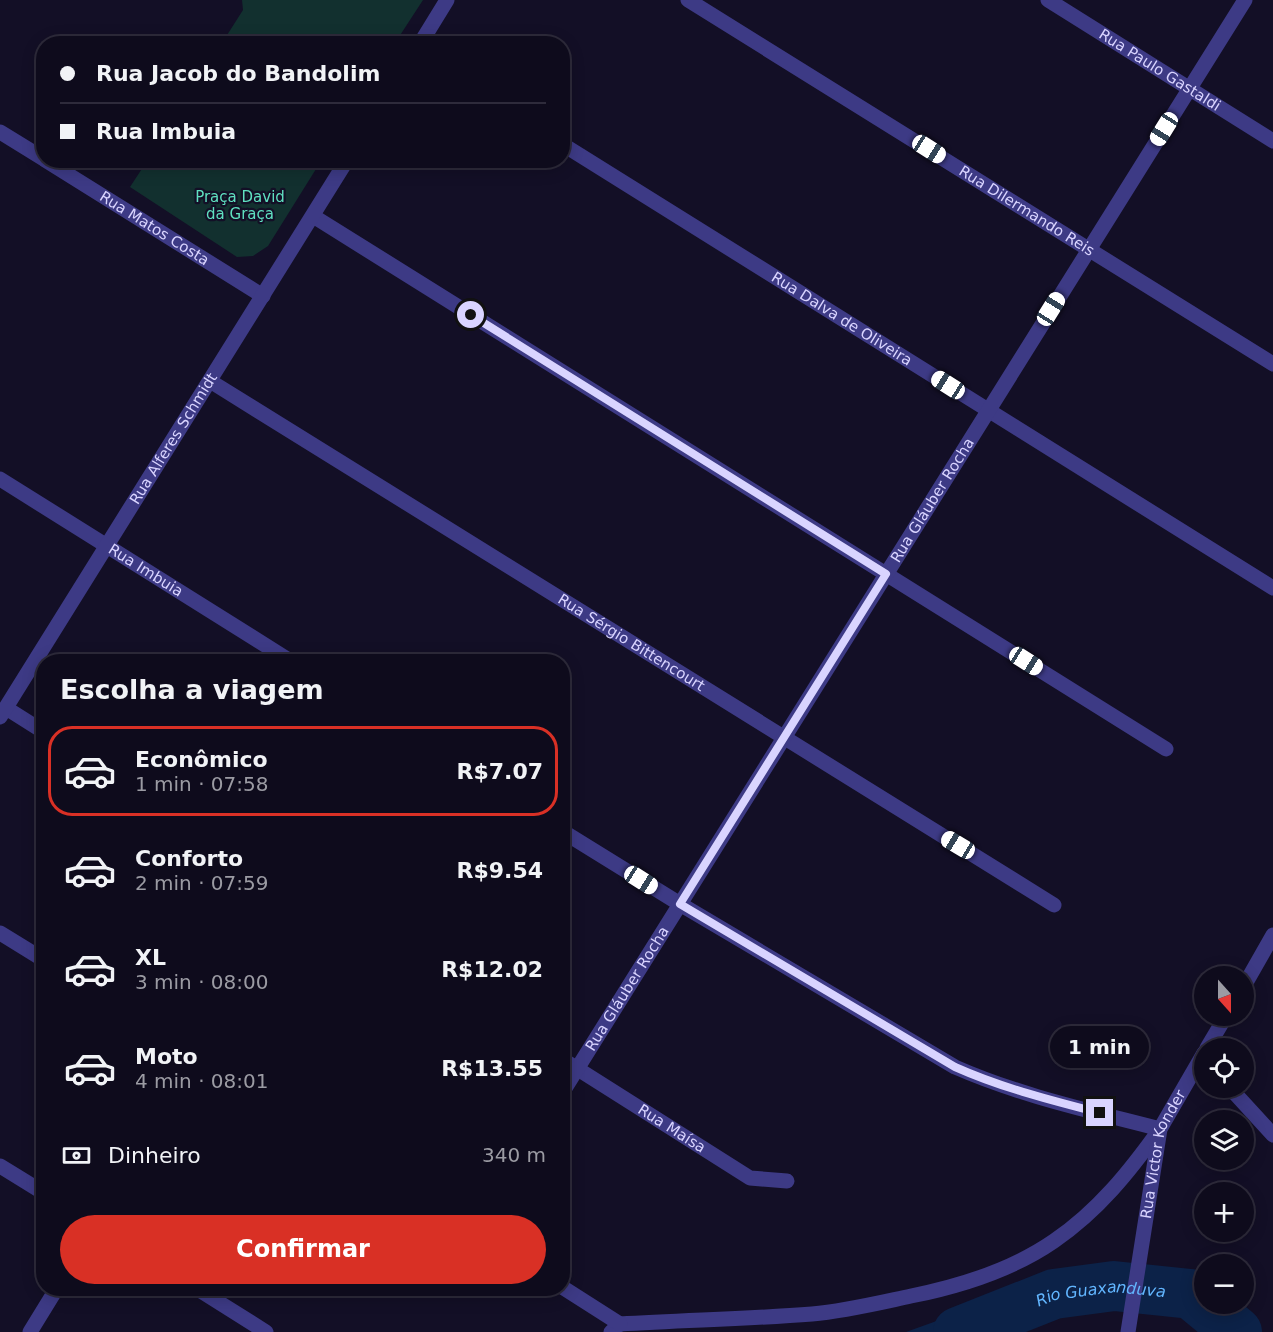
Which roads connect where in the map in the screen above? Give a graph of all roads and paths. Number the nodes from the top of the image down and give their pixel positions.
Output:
1 (447, 0) edge
2 (688, 0) edge
3 (1048, 0) edge
4 (1245, 0) edge
5 (425, 36) edge
6 (1189, 88) junction
7 (0, 132) edge
8 (1273, 141) edge
9 (570, 149) edge
10 (36, 155) edge
11 (57, 168) edge
12 (342, 168) edge
13 (313, 216) junction
14 (1089, 249) junction
15 (263, 296) junction
16 (1273, 364) edge
17 (210, 381) junction
18 (988, 410) junction
19 (0, 479) edge
20 (107, 546) junction
21 (886, 574) junction
22 (1273, 588) edge
23 (39, 654) edge
24 (279, 654) edge
25 (36, 659) edge
26 (3, 712) edge
27 (36, 728) edge
28 (784, 737) junction
29 (1166, 749) dead end
30 (570, 836) edge
31 (680, 904) junction
32 (1054, 905) dead end
33 (0, 933) edge
34 (1273, 935) edge
35 (36, 955) edge
36 (1254, 968) edge
37 (570, 1064) edge
38 (578, 1069) junction
39 (1194, 1072) edge
40 (570, 1081) edge
41 (1239, 1098) edge
42 (1160, 1129) junction
43 (1273, 1135) edge
44 (0, 1166) edge
45 (787, 1181) dead end
46 (36, 1188) edge
47 (570, 1293) edge
48 (52, 1296) edge
49 (209, 1296) edge
50 (1129, 1326) edge
51 (616, 1328) edge
52 (30, 1332) edge
53 (266, 1332) edge

1 - 5 street
2 - 14 street, Rua Dilermando Reis
3 - 6 street, Rua Paulo Gastaldi
4 - 6 street, Rua Gláuber Rocha
6 - 8 street, Rua Paulo Gastaldi
6 - 14 street, Rua Gláuber Rocha
7 - 10 street, Rua Matos Costa
9 - 18 street, Rua Dalva de Oliveira
11 - 15 street, Rua Matos Costa
12 - 13 street, Rua Alferes Schmidt
13 - 15 street, Rua Alferes Schmidt
13 - 21 street
14 - 16 street, Rua Dilermando Reis
14 - 18 street, Rua Gláuber Rocha
15 - 17 street, Rua Alferes Schmidt
17 - 20 street, Rua Alferes Schmidt
17 - 28 street, Rua Sérgio Bittencourt
18 - 21 street, Rua Gláuber Rocha
18 - 22 street, Rua Dalva de Oliveira
19 - 20 street, Rua Imbuia
20 - 23 street, Rua Alferes Schmidt
20 - 24 street, Rua Imbuia
21 - 28 street, Rua Gláuber Rocha
21 - 29 street
25 - 26 street, Rua Alferes Schmidt
26 - 27 street
28 - 31 street, Rua Gláuber Rocha
28 - 32 street, Rua Sérgio Bittencourt
30 - 31 street
31 - 38 street, Rua Gláuber Rocha
31 - 42 street
33 - 35 street
34 - 36 street
37 - 38 street, Rua Maísa
38 - 40 street, Rua Gláuber Rocha
38 - 45 street, Rua Maísa
39 - 42 street, Rua Victor Konder
41 - 43 street
42 - 50 street, Rua Victor Konder
42 - 51 street
44 - 46 street
47 - 51 street
48 - 52 street
49 - 53 street

